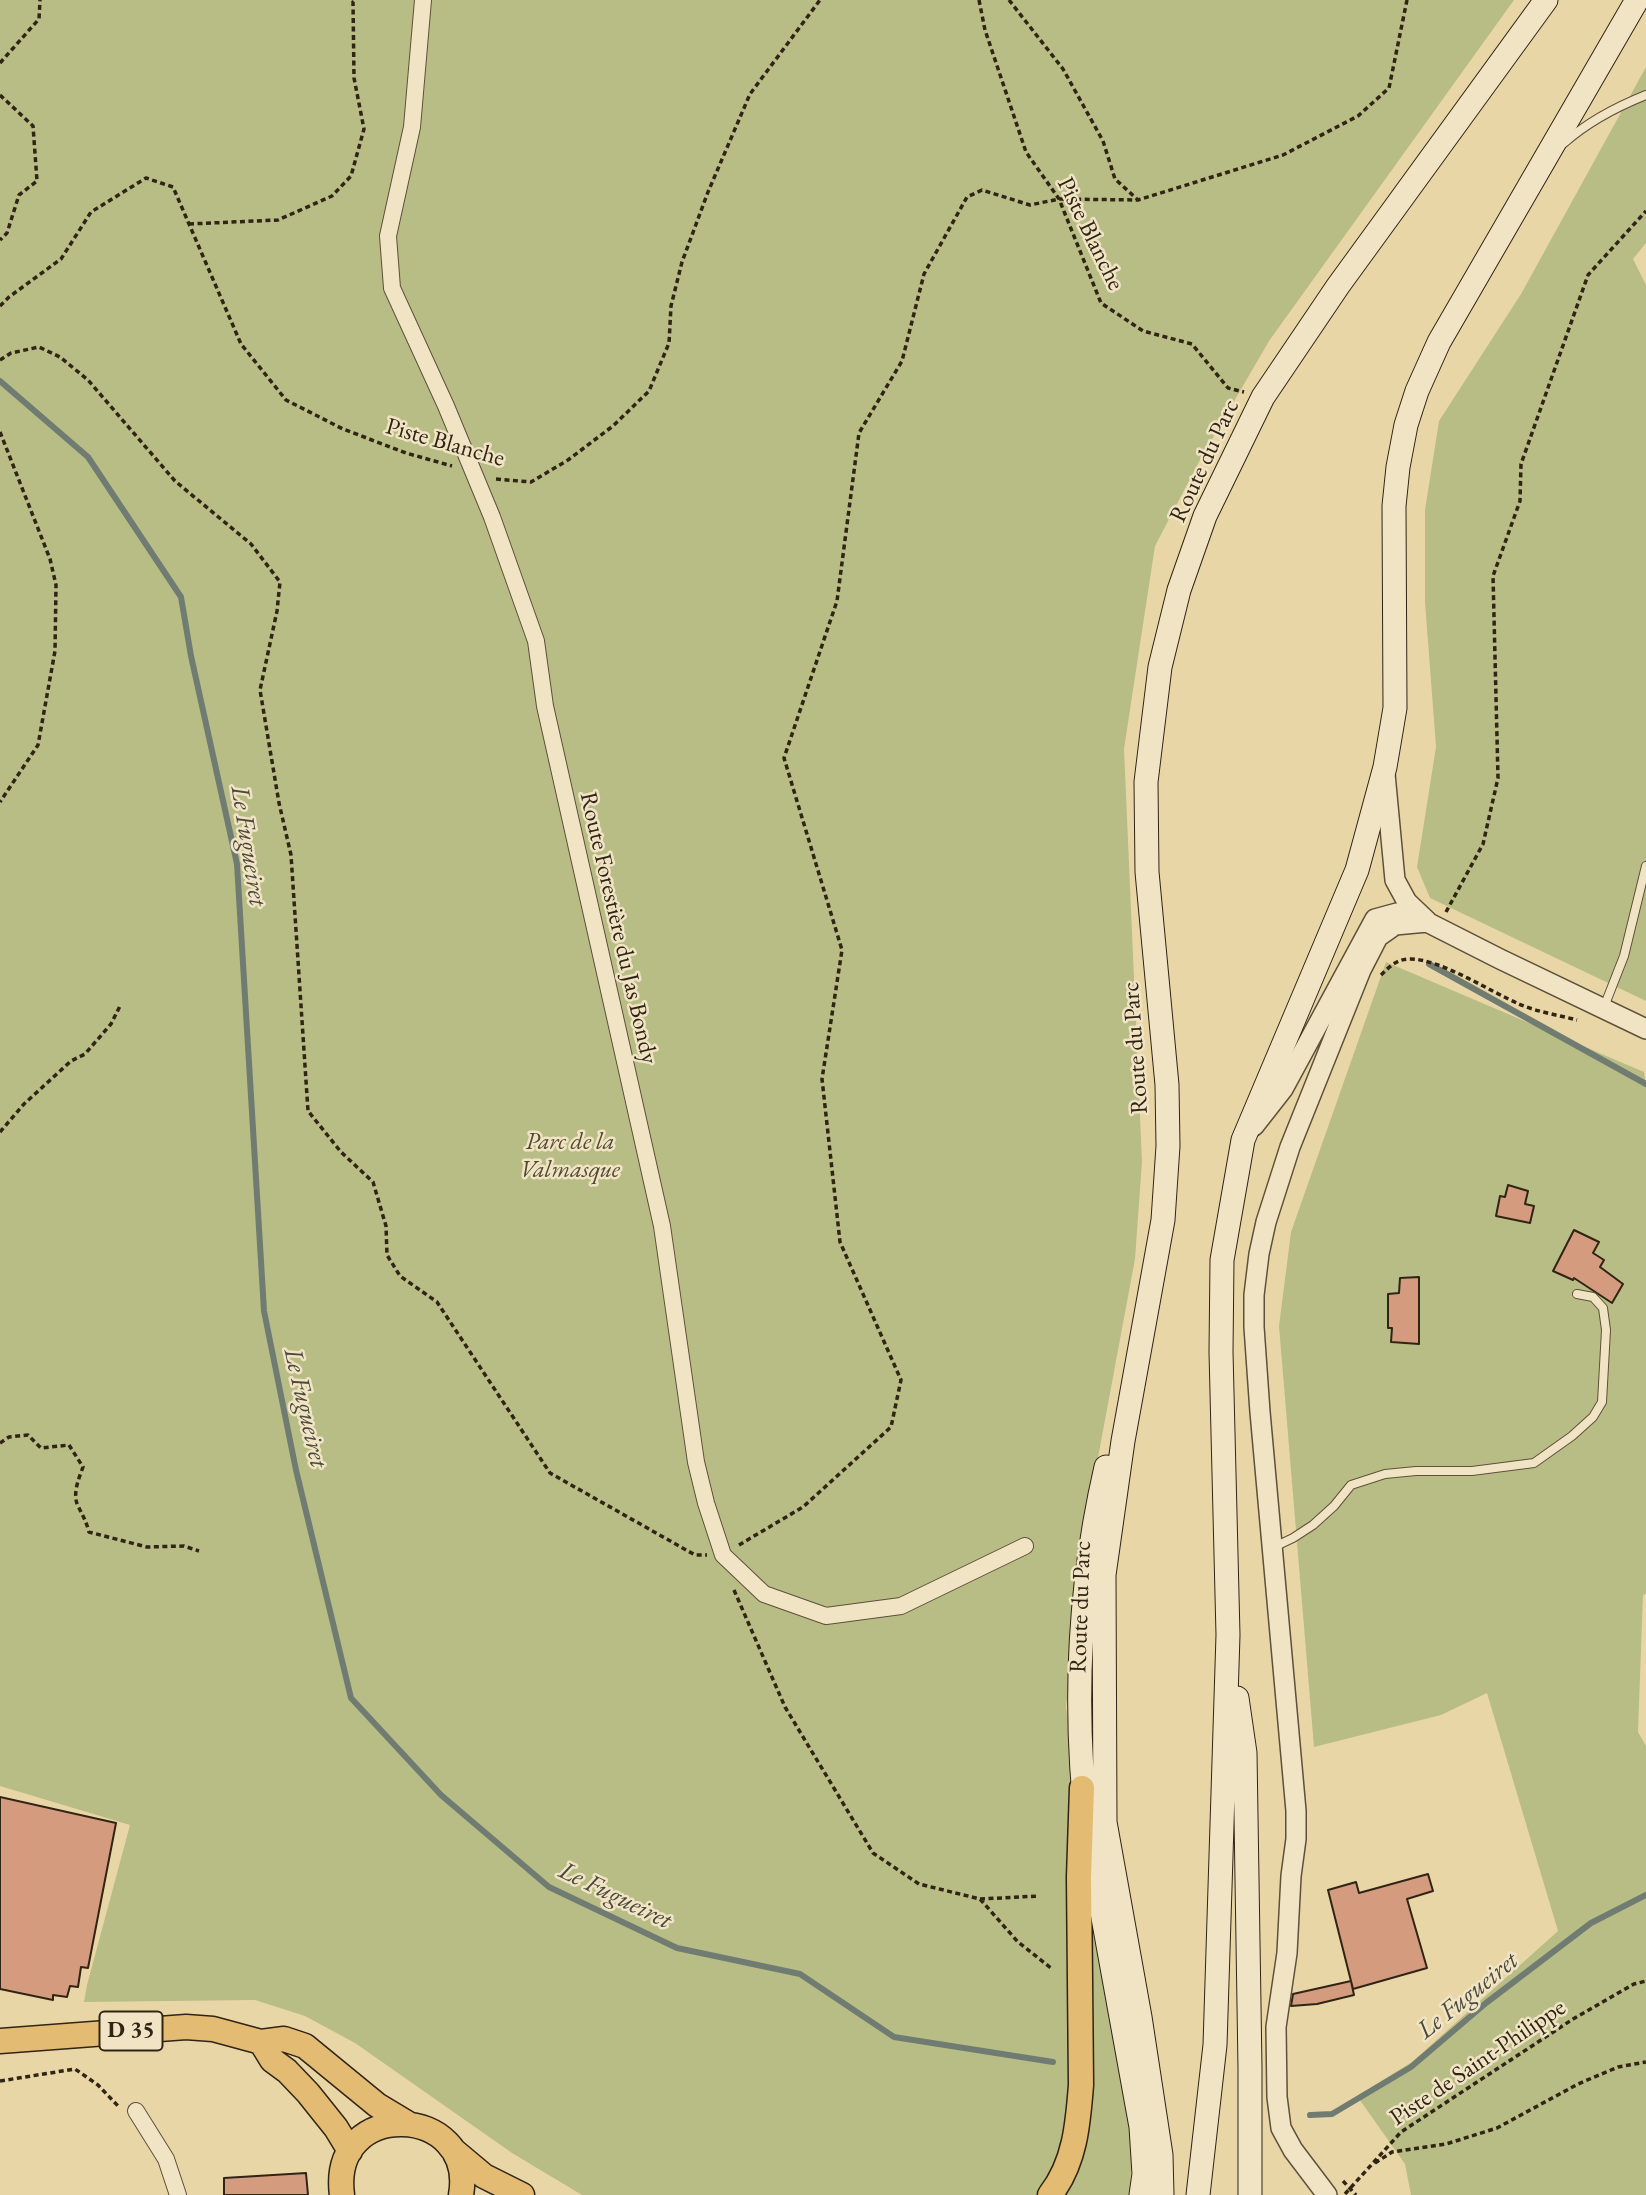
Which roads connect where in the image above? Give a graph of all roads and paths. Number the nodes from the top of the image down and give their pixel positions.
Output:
1 (40, 0) edge
2 (355, 0) edge
3 (423, 0) edge
4 (820, 0) edge
5 (979, 0) edge
6 (1009, 0) edge
7 (1407, 0) edge
8 (1546, 0) edge
9 (1637, 0) edge
10 (0, 63) edge
11 (0, 94) edge
12 (1646, 94) edge
13 (1547, 159) junction
14 (1059, 199) junction
15 (1138, 200) junction
16 (1646, 211) edge
17 (190, 224) junction
18 (0, 240) edge
19 (0, 306) edge
20 (0, 360) edge
21 (1263, 397) junction
22 (0, 432) edge
23 (471, 472) junction
24 (1385, 767) junction
25 (0, 802) edge
26 (1646, 866) edge
27 (1432, 925) junction
28 (121, 1004) dead end
29 (1603, 1009) junction
30 (1646, 1029) edge
31 (0, 1132) edge
32 (1242, 1140) junction
33 (1577, 1294) dead end
34 (1132, 1395) junction
35 (0, 1443) edge
36 (1025, 1546) dead end
37 (1272, 1548) junction
38 (199, 1551) dead end
39 (723, 1555) junction
40 (1228, 1635) junction
41 (1082, 1788) junction
42 (1040, 1896) dead end
43 (980, 1899) junction
44 (1051, 1968) dead end
45 (1646, 1981) edge
46 (0, 2041) edge
47 (261, 2042) junction
48 (1646, 2062) edge
49 (0, 2081) edge
50 (128, 2109) joint
51 (407, 2123) junction
52 (451, 2148) junction
53 (350, 2151) junction
54 (1354, 2183) junction
55 (178, 2195) edge
56 (342, 2195) edge
57 (461, 2195) edge
58 (522, 2195) edge
59 (1050, 2195) edge
60 (1141, 2195) edge
61 (1162, 2195) edge
62 (1198, 2195) edge
63 (1250, 2195) edge
64 (1327, 2195) edge
65 (1344, 2195) edge

1 - 10 path
2 - 17 path
3 - 23 street, Route Forestière du Jas Bondy
4 - 23 path, Piste Blanche
5 - 14 path, Piste Blanche
6 - 15 path
7 - 15 path
8 - 21 main road, Route du Parc
9 - 13 main road
11 - 18 path
12 - 13 lane
13 - 24 main road
14 - 15 path
14 - 21 path, Piste Blanche
14 - 39 path
16 - 27 path
17 - 19 path, Piste Blanche
17 - 23 path, Piste Blanche
20 - 39 path
21 - 34 main road, Route du Parc
22 - 25 path
23 - 39 street, Route Forestière du Jas Bondy
24 - 27 street
24 - 32 main road
26 - 29 lane
27 - 29 street
27 - 32 street
27 - 37 street
28 - 31 path
29 - 30 street
32 - 40 main road
33 - 37 lane
34 - 41 main road
34 - 61 main road, Route du Parc
35 - 38 path
36 - 39 street, Route Forestière du Jas Bondy
37 - 64 street
39 - 43 path
40 - 62 main road
40 - 63 main road
41 - 59 main road
41 - 60 main road
42 - 43 path
43 - 44 path
45 - 54 path, Piste de Saint-Philippe
46 - 47 main road, D 35
47 - 51 main road, D 35
47 - 53 main road
48 - 54 path
49 - 50 path
50 - 55 street
51 - 52 main road
51 - 53 main road
52 - 57 main road
52 - 58 main road
53 - 56 main road
54 - 65 path, Piste de Saint-Philippe

